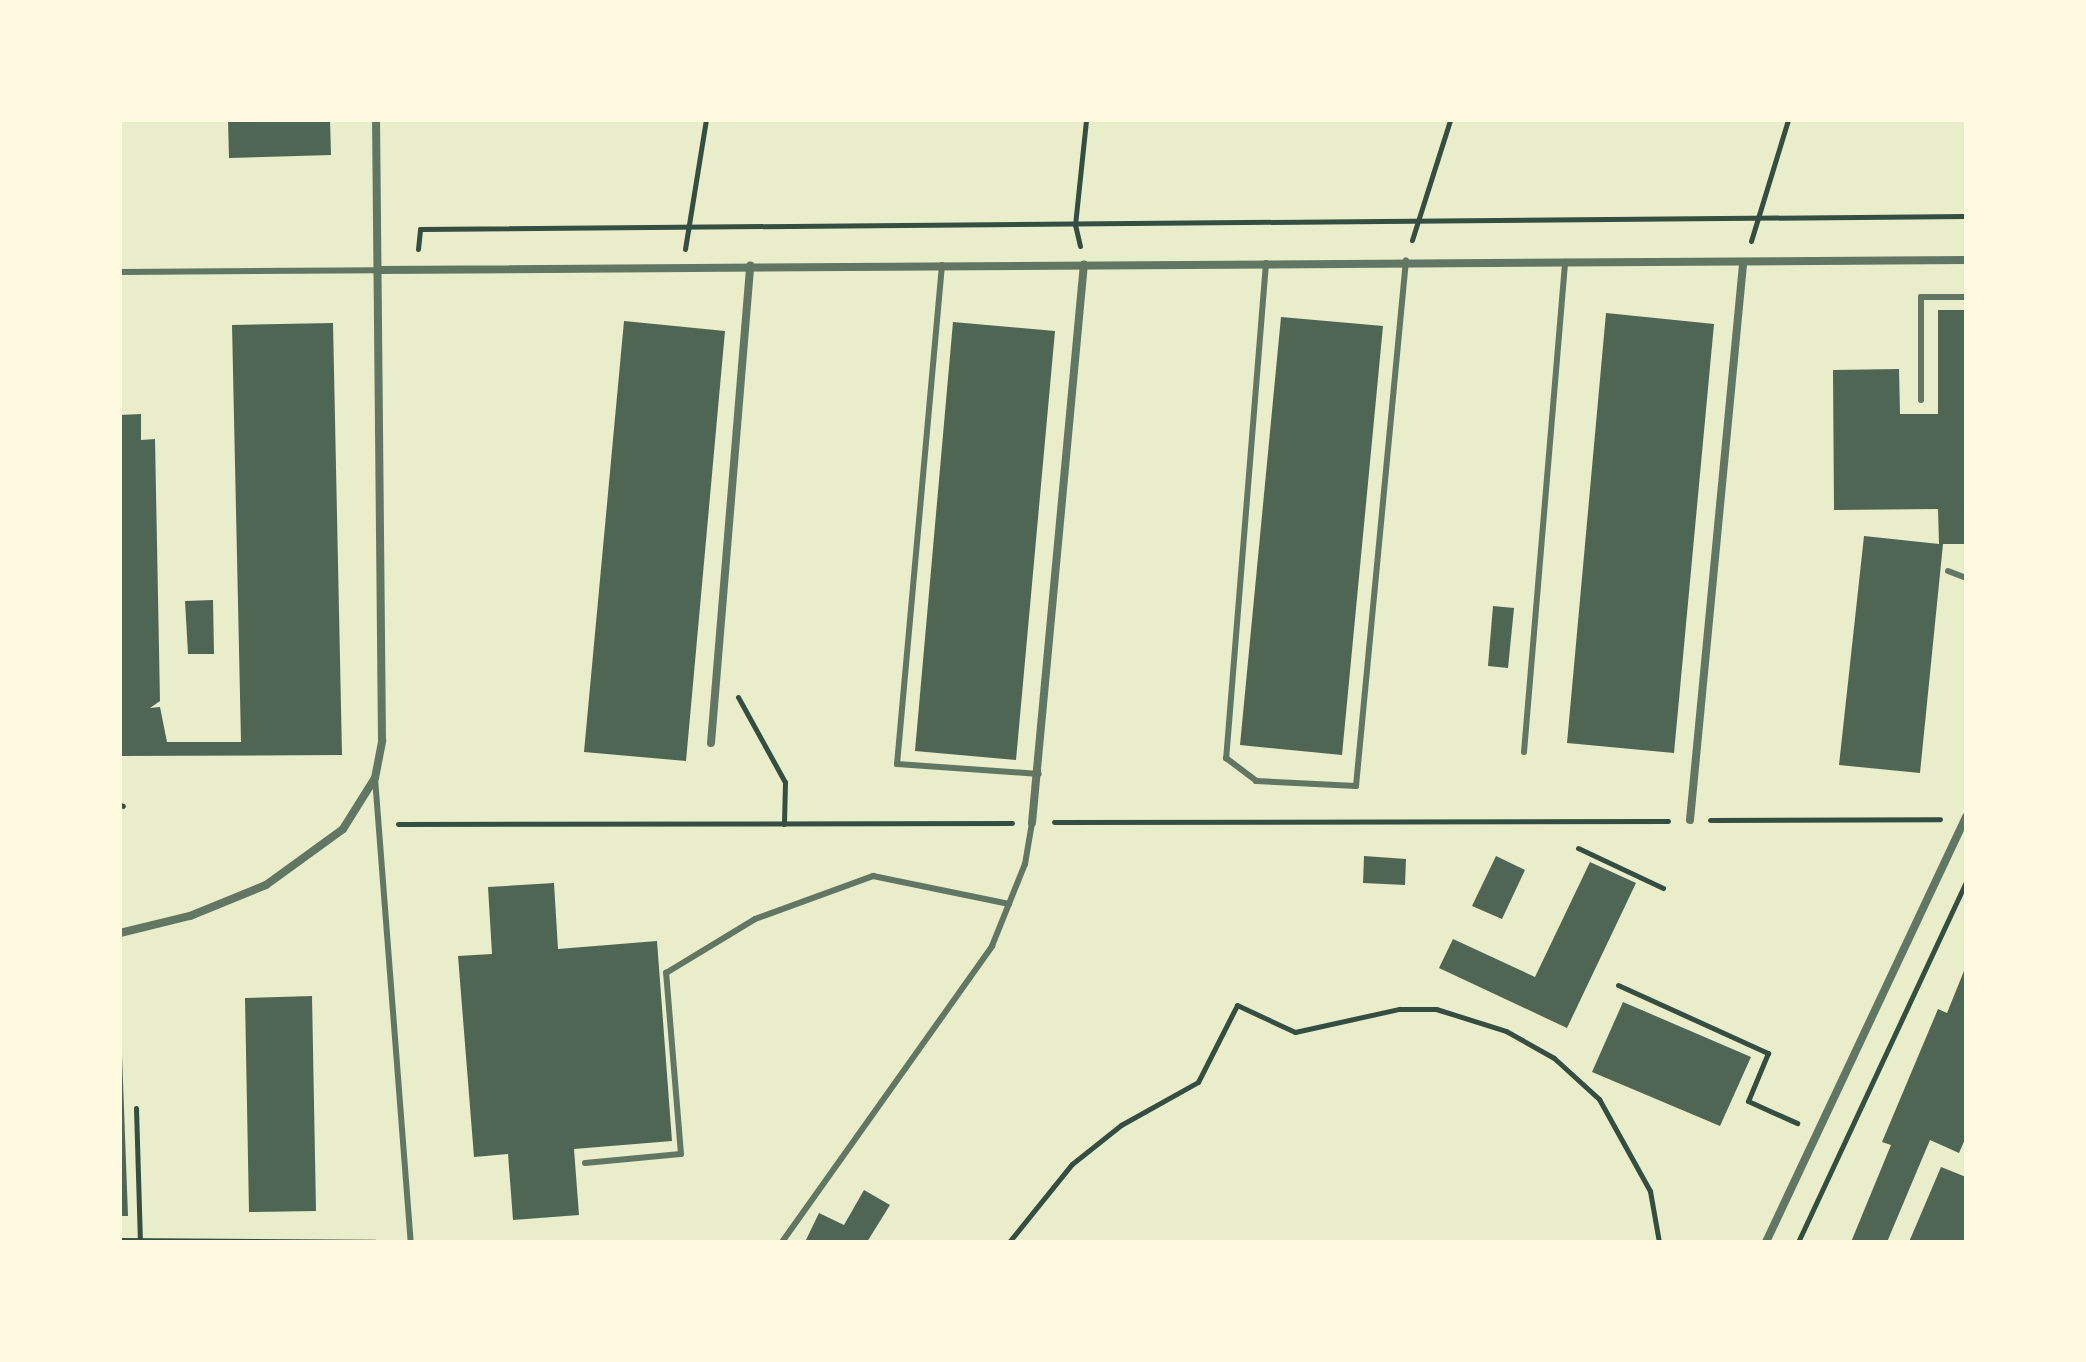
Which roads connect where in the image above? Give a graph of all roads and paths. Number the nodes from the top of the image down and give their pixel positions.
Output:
1 (376, 120) edge
2 (706, 120) edge
3 (1086, 120) edge
4 (1450, 120) edge
5 (1788, 120) edge
6 (1966, 216) edge
7 (1760, 217) junction
8 (1417, 222) junction
9 (1075, 225) junction
10 (688, 227) junction
11 (1406, 260) junction
12 (1966, 260) edge
13 (1266, 262) junction
14 (1565, 262) junction
15 (1084, 264) junction
16 (1743, 264) junction
17 (942, 265) junction
18 (750, 266) junction
19 (683, 269) junction
20 (378, 270) junction
21 (417, 270) junction
22 (120, 272) edge
23 (1966, 297) edge
24 (1921, 400) dead end
25 (1948, 571) dead end
26 (1966, 578) edge
27 (736, 693) dead end
28 (711, 743) dead end
29 (1524, 752) dead end
30 (1039, 774) junction
31 (375, 778) junction
32 (1354, 813) dead end
33 (1690, 820) junction
34 (1964, 821) edge
35 (1056, 822) dead end
36 (1353, 822) junction
37 (1032, 823) junction
38 (377, 824) junction
39 (784, 824) junction
40 (1578, 848) dead end
41 (1966, 882) edge
42 (1663, 888) dead end
43 (1009, 904) junction
44 (120, 933) edge
45 (1618, 985) dead end
46 (136, 1108) dead end
47 (1818, 1132) junction
48 (1844, 1144) junction
49 (585, 1163) dead end
50 (120, 1240) edge
51 (140, 1241) edge
52 (375, 1242) edge
53 (411, 1242) edge
54 (782, 1242) edge
55 (1009, 1242) edge
56 (1659, 1242) edge
57 (1766, 1242) edge
58 (1798, 1242) edge

1 - 20 street
2 - 10 path
3 - 9 path
4 - 8 path
5 - 7 path
6 - 7 path
7 - 8 path
7 - 16 path
8 - 9 path
8 - 11 path
9 - 10 path
9 - 15 path
10 - 19 path
10 - 21 path
11 - 13 street
11 - 13 lane
11 - 14 street
12 - 16 street
13 - 15 street
14 - 16 street
14 - 29 lane
15 - 17 street
15 - 30 street
16 - 33 street
17 - 18 street
17 - 30 lane
18 - 19 street
18 - 28 street
19 - 21 street
20 - 21 street
20 - 22 lane
20 - 31 street
23 - 24 lane
25 - 26 lane
27 - 39 path
30 - 37 street
31 - 38 lane
31 - 44 street
32 - 36 path
33 - 34 path
33 - 36 path
34 - 47 street
35 - 36 path
37 - 39 path
37 - 43 lane
38 - 39 path
38 - 53 lane
40 - 42 path
41 - 48 path
43 - 49 lane
43 - 54 lane
45 - 47 path
46 - 51 path
47 - 48 path
47 - 57 street
48 - 58 path
50 - 51 path
51 - 52 path
55 - 56 path

